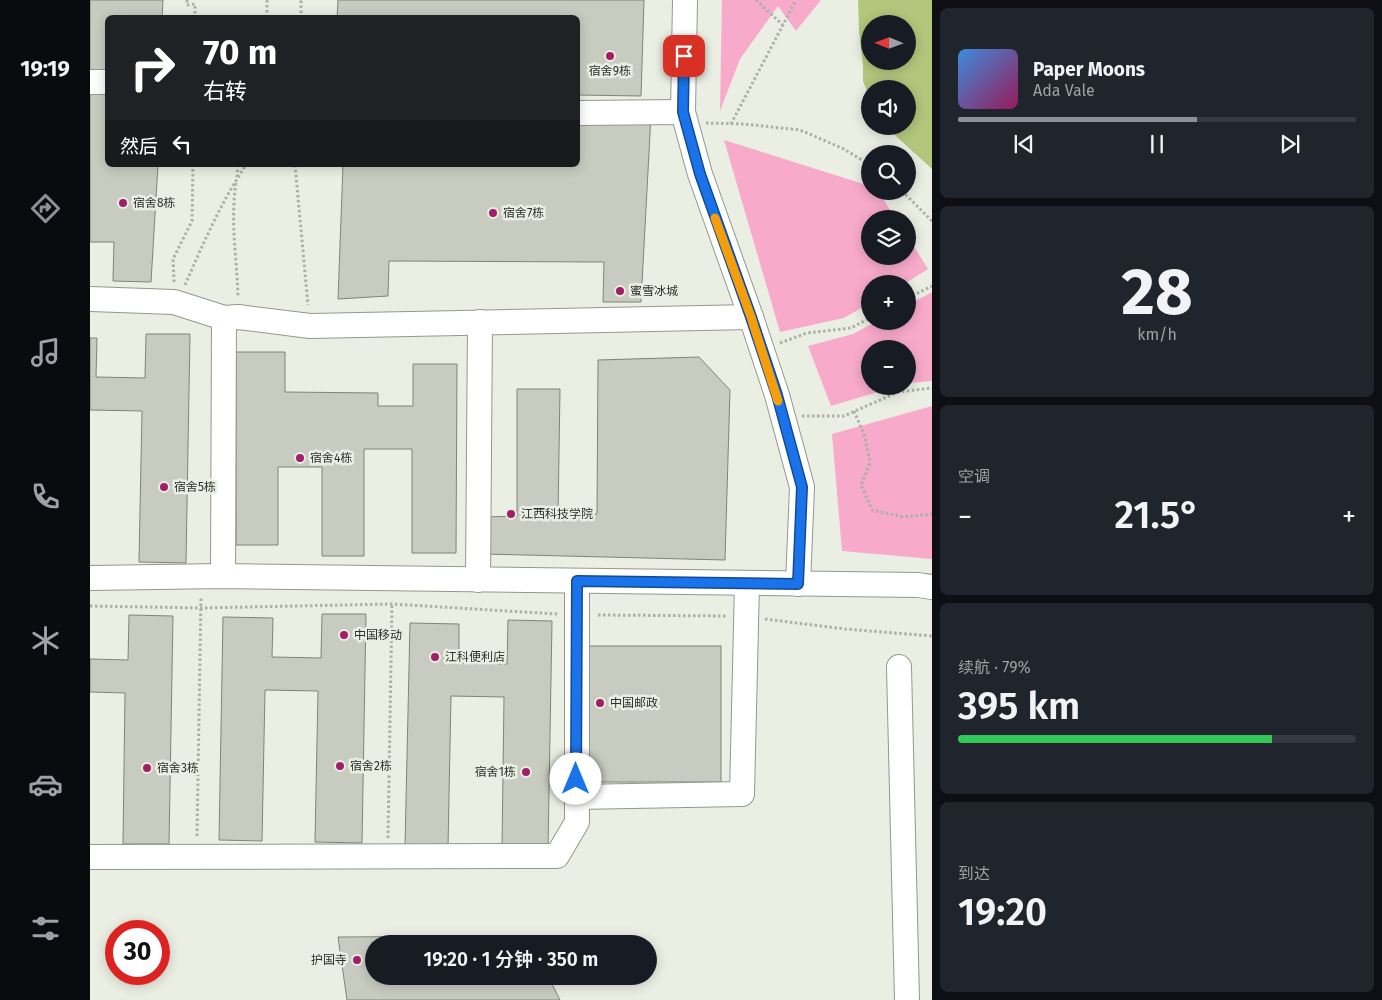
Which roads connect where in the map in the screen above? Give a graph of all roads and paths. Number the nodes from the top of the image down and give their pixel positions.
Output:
1 (187, 0) edge
2 (267, 0) edge
3 (302, 0) edge
4 (685, 0) edge
5 (756, 0) edge
6 (796, 0) edge
7 (195, 15) edge
8 (267, 15) edge
9 (301, 15) edge
10 (783, 25) junction
11 (90, 82) edge
12 (105, 82) edge
13 (580, 113) edge
14 (684, 118) junction
15 (731, 124) junction
16 (861, 159) edge
17 (193, 167) edge
18 (238, 167) edge
19 (245, 167) edge
20 (295, 167) edge
21 (236, 179) junction
22 (911, 200) edge
23 (932, 221) edge
24 (932, 286) edge
25 (916, 294) edge
26 (90, 299) edge
27 (174, 302) junction
28 (751, 317) junction
29 (231, 318) junction
30 (480, 322) junction
31 (861, 323) edge
32 (310, 326) junction
33 (762, 350) junction
34 (932, 388) edge
35 (854, 411) junction
36 (782, 416) junction
37 (932, 514) edge
38 (212, 576) junction
39 (90, 578) edge
40 (392, 578) junction
41 (478, 580) junction
42 (577, 581) junction
43 (748, 583) junction
44 (798, 584) junction
45 (932, 587) edge
46 (392, 604) junction
47 (90, 606) edge
48 (200, 608) junction
49 (577, 615) junction
50 (746, 617) junction
51 (932, 636) edge
52 (899, 667) dead end
53 (576, 797) junction
54 (90, 857) edge
55 (196, 857) junction
56 (387, 857) junction
57 (907, 1000) edge

1 - 7 path
2 - 8 path
3 - 9 path
4 - 14 street
5 - 10 path
6 - 10 path
10 - 15 path
11 - 12 street
13 - 14 street
14 - 15 path
14 - 28 street
15 - 16 path
17 - 27 path
18 - 21 path
19 - 21 path
20 - 32 path
21 - 27 path
21 - 29 path
22 - 23 path
24 - 25 path
26 - 27 street
27 - 29 street
28 - 30 street
28 - 33 street
29 - 32 street
29 - 38 street
30 - 32 street
30 - 41 street
31 - 33 path
33 - 36 street
34 - 35 path
35 - 36 path
35 - 37 path
36 - 44 street
38 - 39 street
38 - 40 street
38 - 48 path
40 - 41 street
40 - 46 path
41 - 42 street
42 - 43 street
42 - 49 street
43 - 44 street
43 - 50 street
44 - 45 street
46 - 48 path
46 - 49 path
46 - 56 path
47 - 48 path
48 - 55 path
49 - 50 path
49 - 53 street
50 - 51 path
50 - 53 street
52 - 57 street
53 - 56 street
54 - 55 street
55 - 56 street

